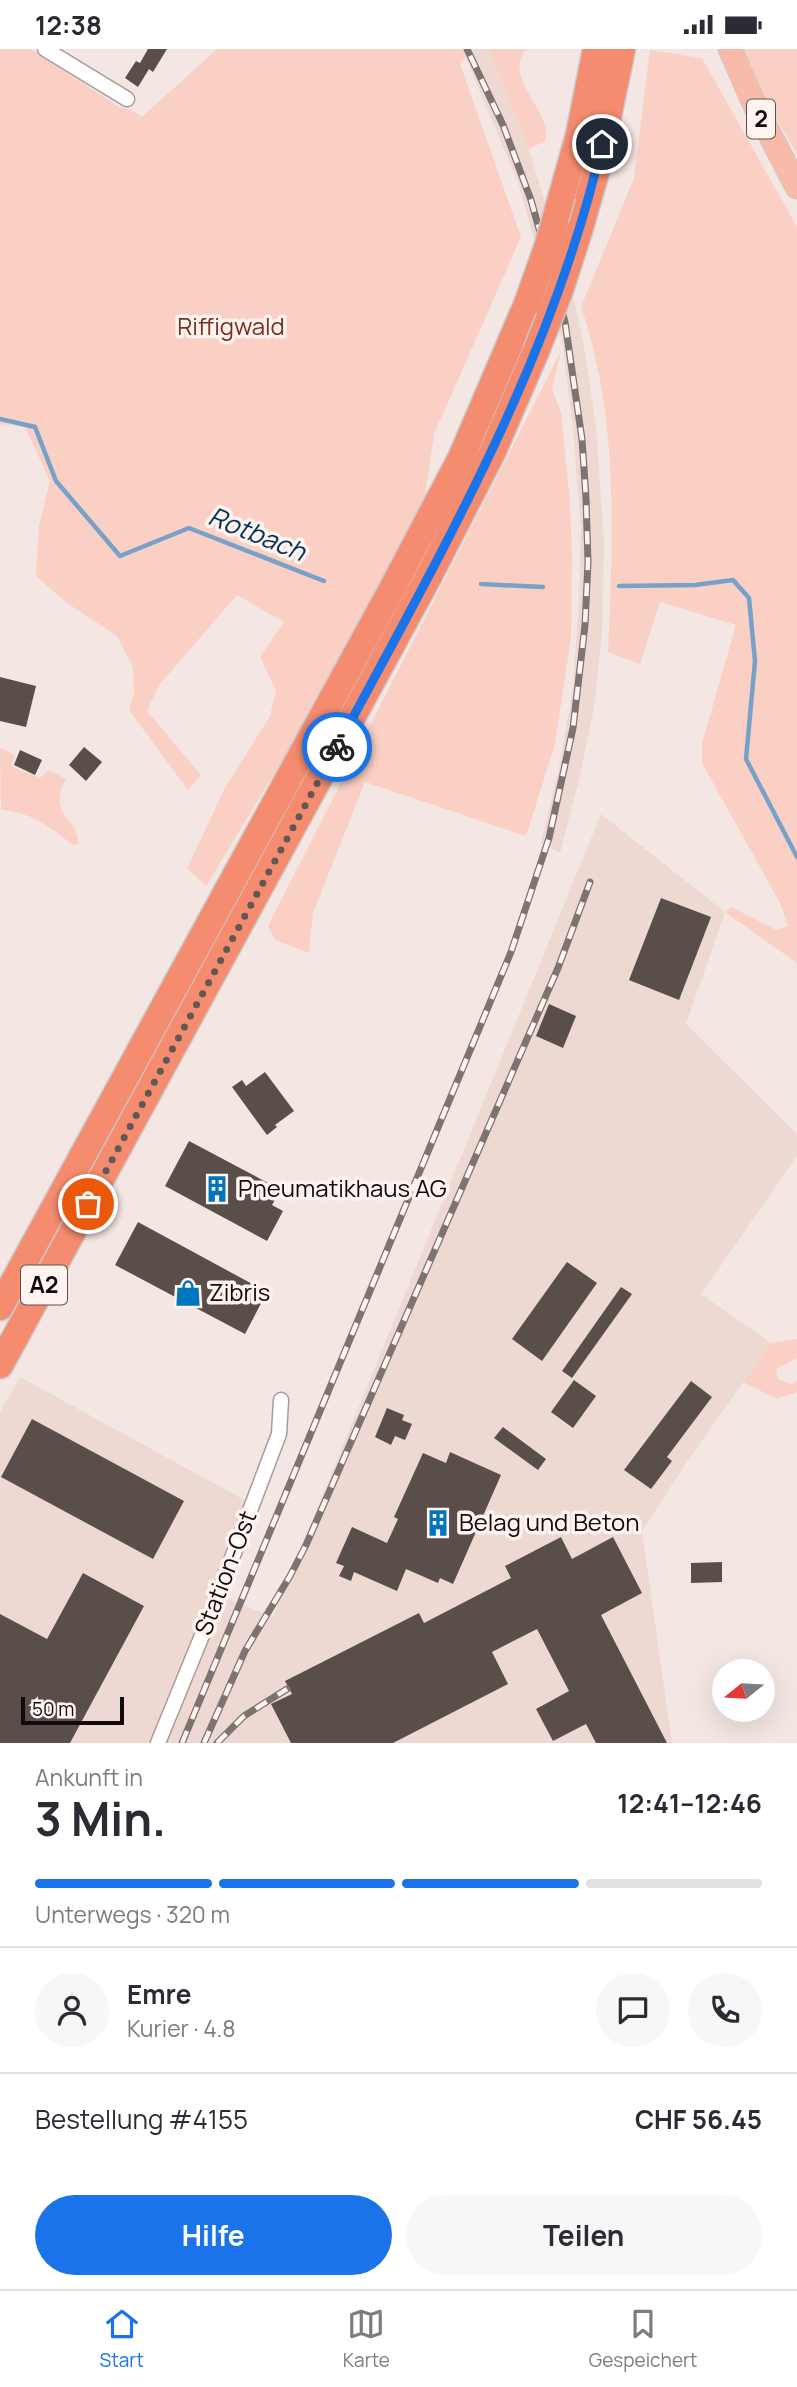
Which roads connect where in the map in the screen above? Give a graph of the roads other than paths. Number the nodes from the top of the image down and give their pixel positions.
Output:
1 (46, 49) edge
2 (596, 49) edge
3 (622, 49) edge
4 (730, 49) edge
5 (128, 99) dead end
6 (797, 187) edge
7 (472, 464) junction
8 (0, 1307) edge
9 (0, 1365) edge
10 (281, 1401) dead end
11 (158, 1743) edge

1 - 5 street
2 - 7 highway, A2, bridge
3 - 7 highway, A2, bridge
4 - 6 main road, 2
7 - 8 highway, A2
7 - 9 highway, A2
10 - 11 street, Station-Ost

